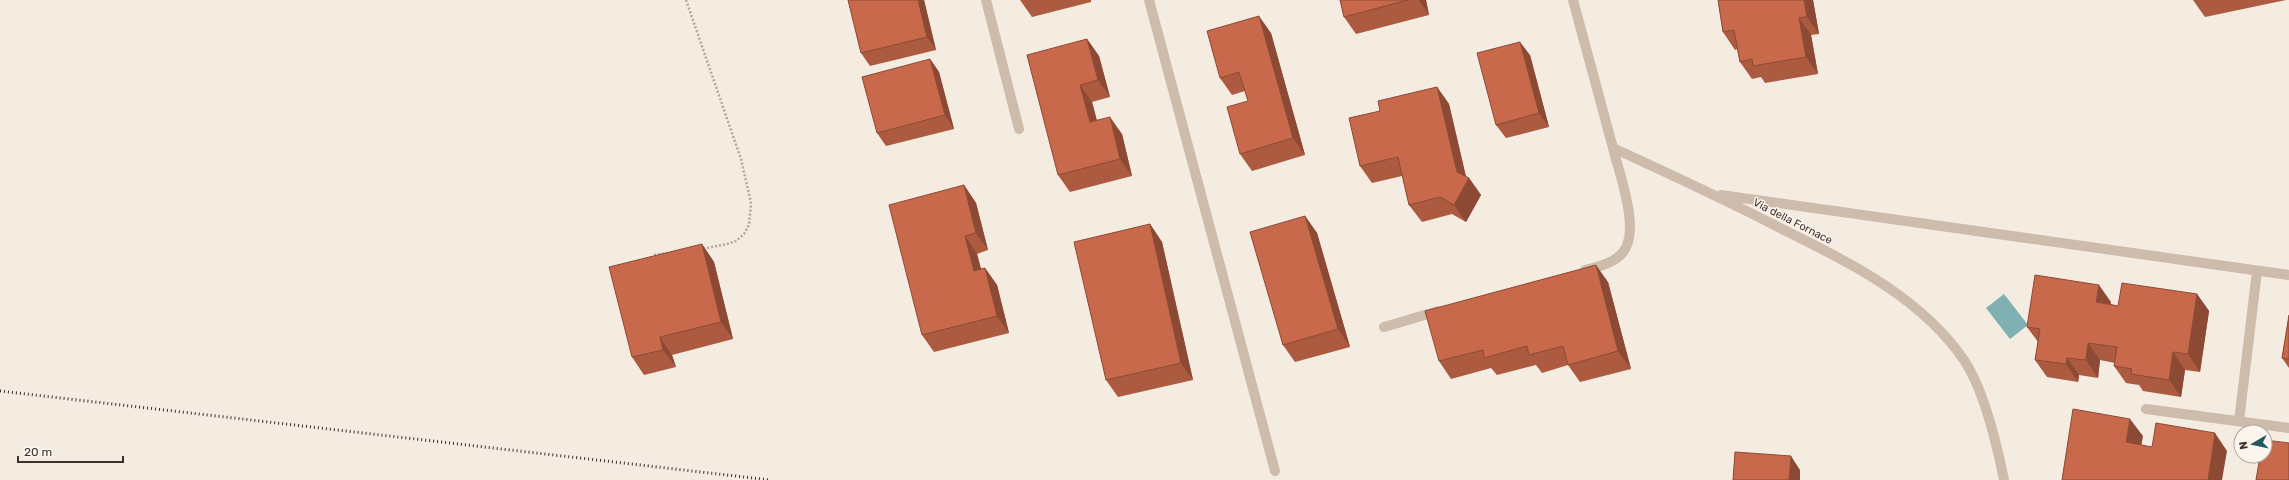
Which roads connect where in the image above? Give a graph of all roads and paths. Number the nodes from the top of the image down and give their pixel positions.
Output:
1 (686, 0) edge
2 (986, 0) edge
3 (1149, 0) edge
4 (1573, 0) edge
5 (1019, 129) dead end
6 (1613, 148) junction
7 (1713, 194) junction
8 (700, 249) edge
9 (669, 253) edge
10 (654, 255) edge
11 (2257, 271) junction
12 (1577, 273) edge
13 (2289, 275) edge
14 (1446, 309) edge
15 (1384, 326) dead end
16 (2146, 409) dead end
17 (2239, 421) junction
18 (2289, 428) edge
19 (1275, 471) dead end
20 (2004, 480) edge

1 - 8 path
2 - 5 street
3 - 19 street
4 - 6 street
6 - 7 street, Via della Fornace
6 - 12 street
7 - 11 street
7 - 20 street, Via della Fornace
9 - 10 path
11 - 13 street
11 - 17 street
14 - 15 street
16 - 17 street
17 - 18 street

